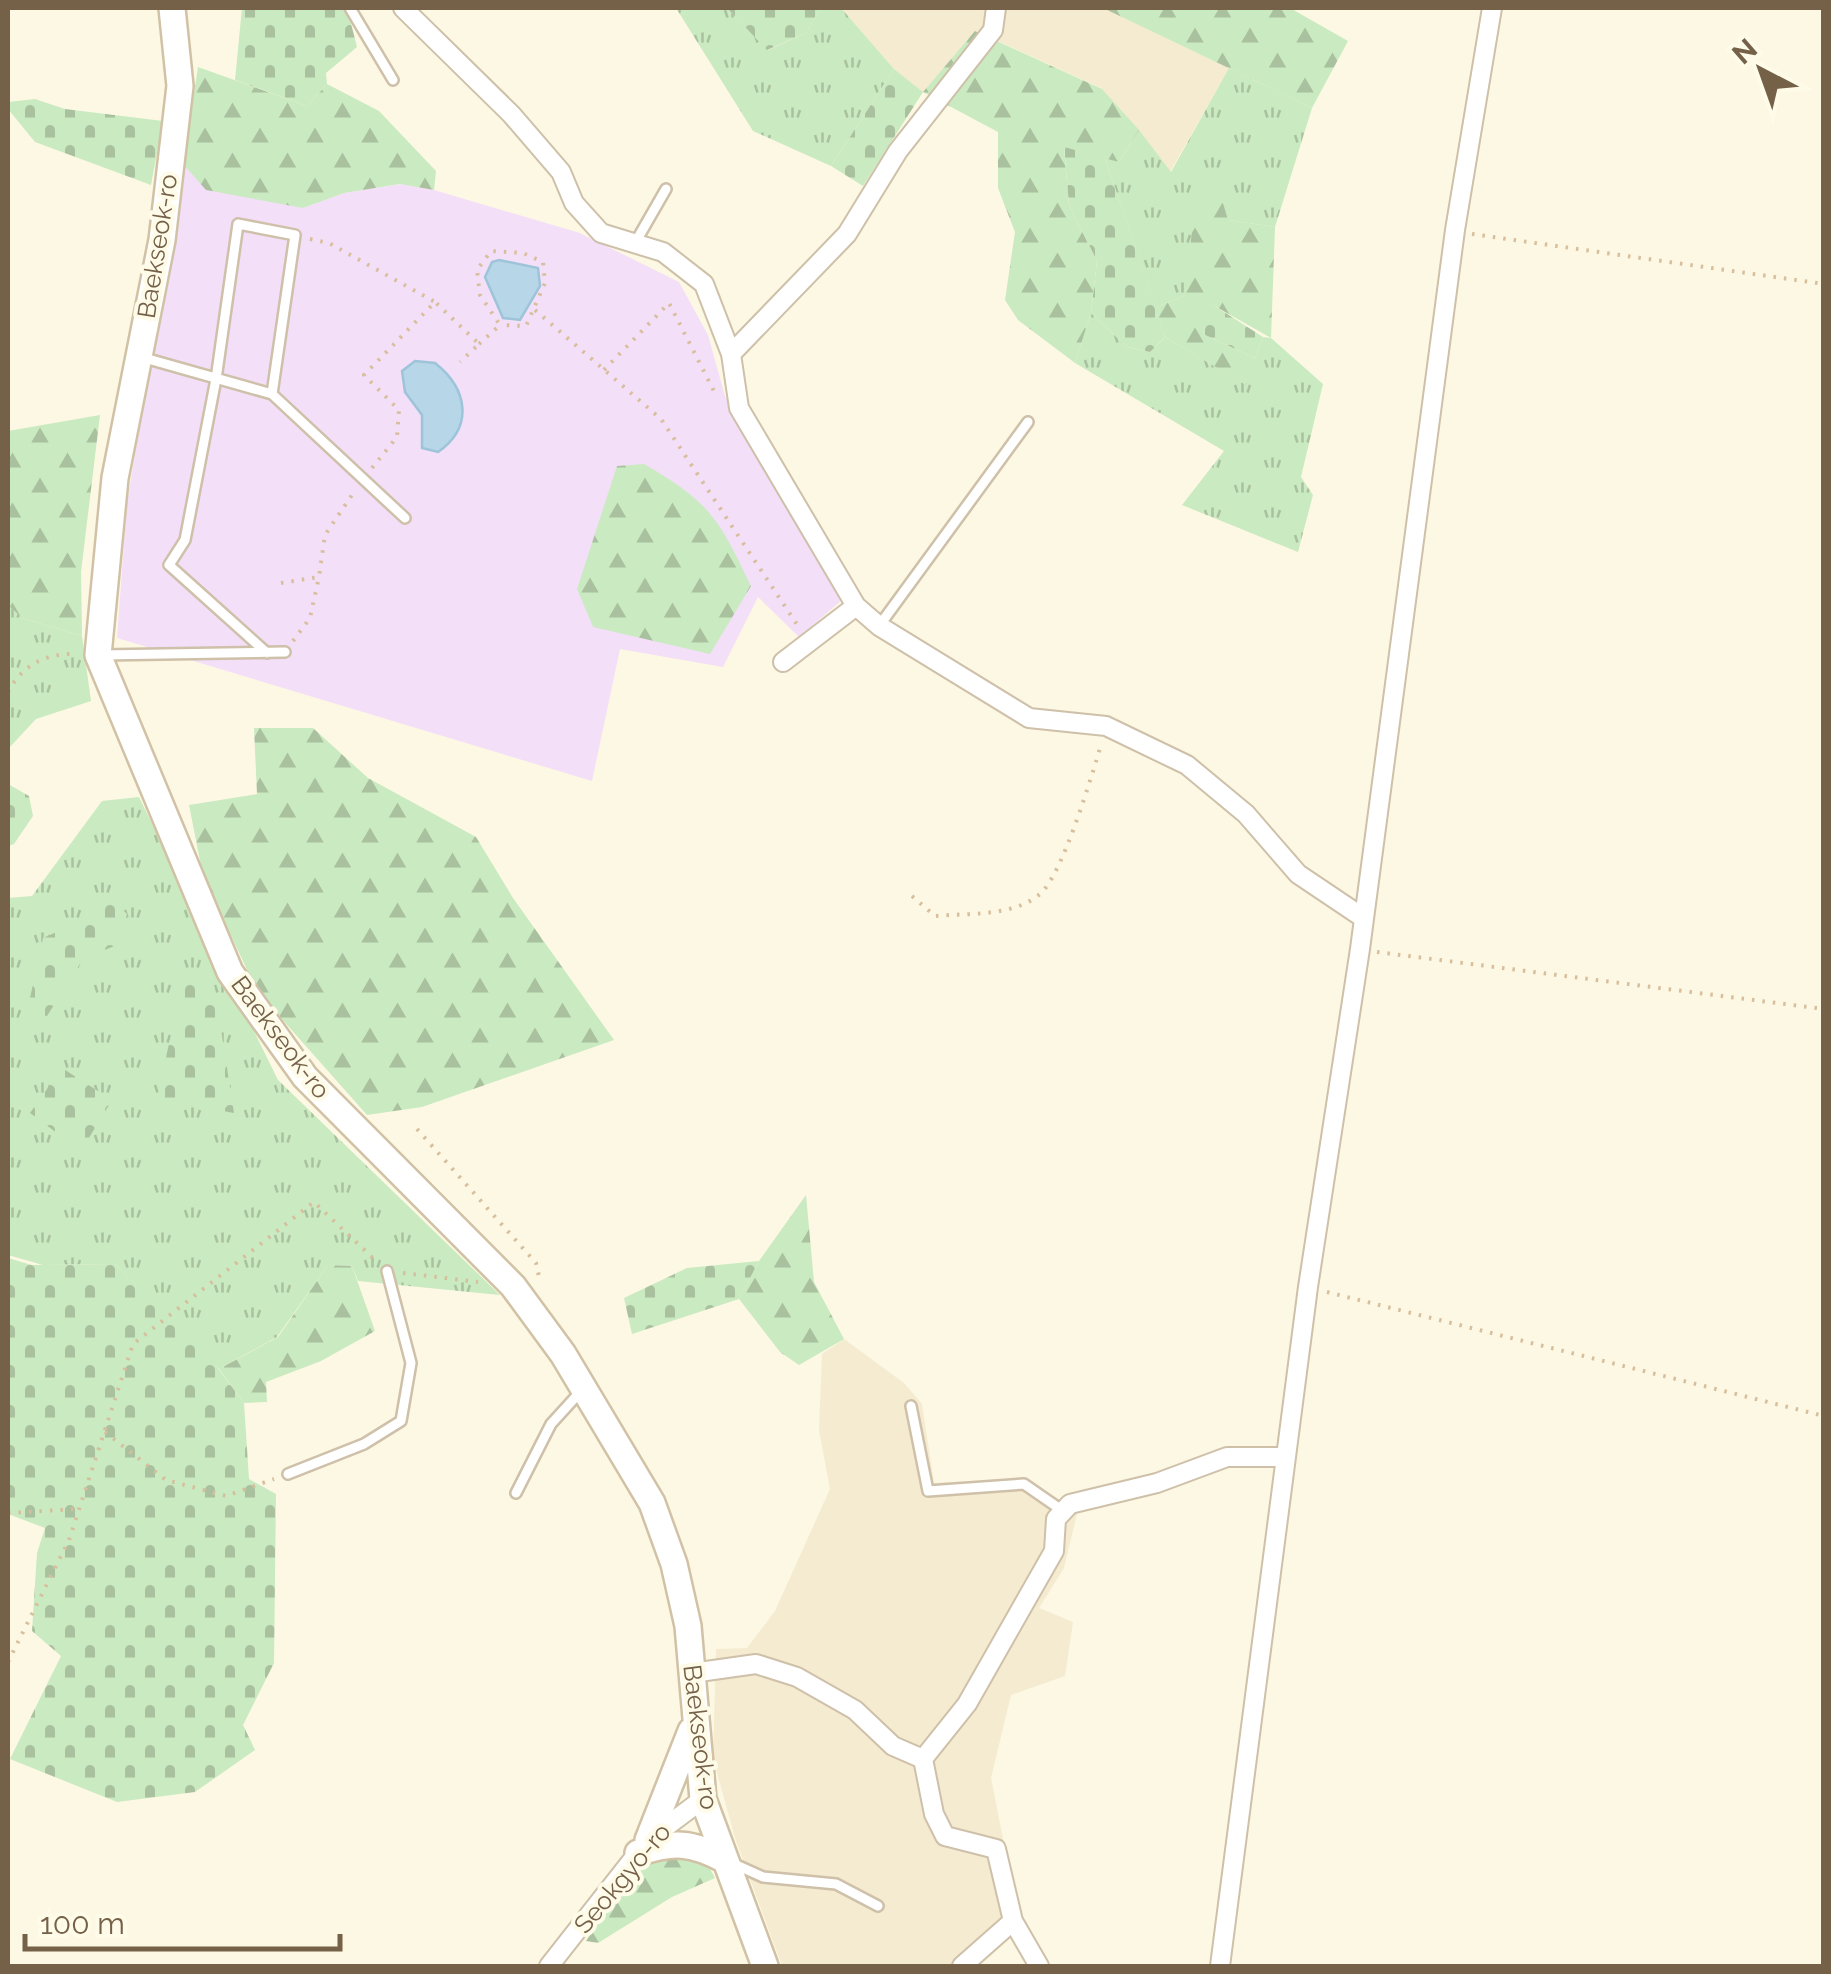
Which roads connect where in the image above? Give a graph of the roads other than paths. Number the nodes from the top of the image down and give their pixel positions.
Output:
1 (172, 8) edge
2 (350, 8) edge
3 (403, 8) edge
4 (996, 8) edge
5 (1492, 8) edge
6 (393, 80) dead end
7 (666, 189) dead end
8 (635, 243) junction
9 (731, 354) junction
10 (138, 356) junction
11 (216, 378) junction
12 (272, 394) junction
13 (1028, 422) dead end
14 (405, 518) dead end
15 (856, 606) junction
16 (880, 626) junction
17 (267, 652) junction
18 (286, 652) road end
19 (98, 655) junction
20 (783, 662) dead end
21 (1362, 917) junction
22 (388, 1271) road end
23 (584, 1388) junction
24 (911, 1406) dead end
25 (1286, 1457) junction
26 (288, 1474) road end
27 (516, 1493) dead end
28 (1064, 1511) junction
29 (692, 1673) junction
30 (695, 1712) junction
31 (923, 1760) junction
32 (703, 1799) junction
33 (643, 1847) junction
34 (726, 1860) junction
35 (878, 1906) dead end
36 (1012, 1921) junction
37 (548, 1966) edge
38 (765, 1966) edge
39 (962, 1966) edge
40 (1039, 1966) edge
41 (1220, 1966) edge

1 - 10 street, Baekseok-ro
2 - 6 lane
3 - 8 street
4 - 9 street
5 - 21 street
7 - 8 lane
8 - 9 street
9 - 15 street
10 - 11 lane
10 - 19 street, Baekseok-ro
11 - 12 lane
11 - 12 lane
11 - 17 lane
12 - 14 lane
13 - 16 lane
15 - 16 street
15 - 20 street
16 - 21 street
17 - 18 lane
17 - 19 lane
19 - 23 street, Baekseok-ro
21 - 25 street
22 - 26 lane
23 - 27 lane
23 - 29 street, Baekseok-ro
24 - 28 lane
25 - 28 street
25 - 41 street
28 - 31 street
29 - 30 street, Baekseok-ro
29 - 31 street
30 - 32 street, Baekseok-ro
30 - 33 street
31 - 36 street
32 - 33 street, Seokgyo-ro
32 - 34 street, Baekseok-ro
33 - 34 street
33 - 37 street, Seokgyo-ro
34 - 35 lane
34 - 38 street, Baekseok-ro
36 - 39 street
36 - 40 street

